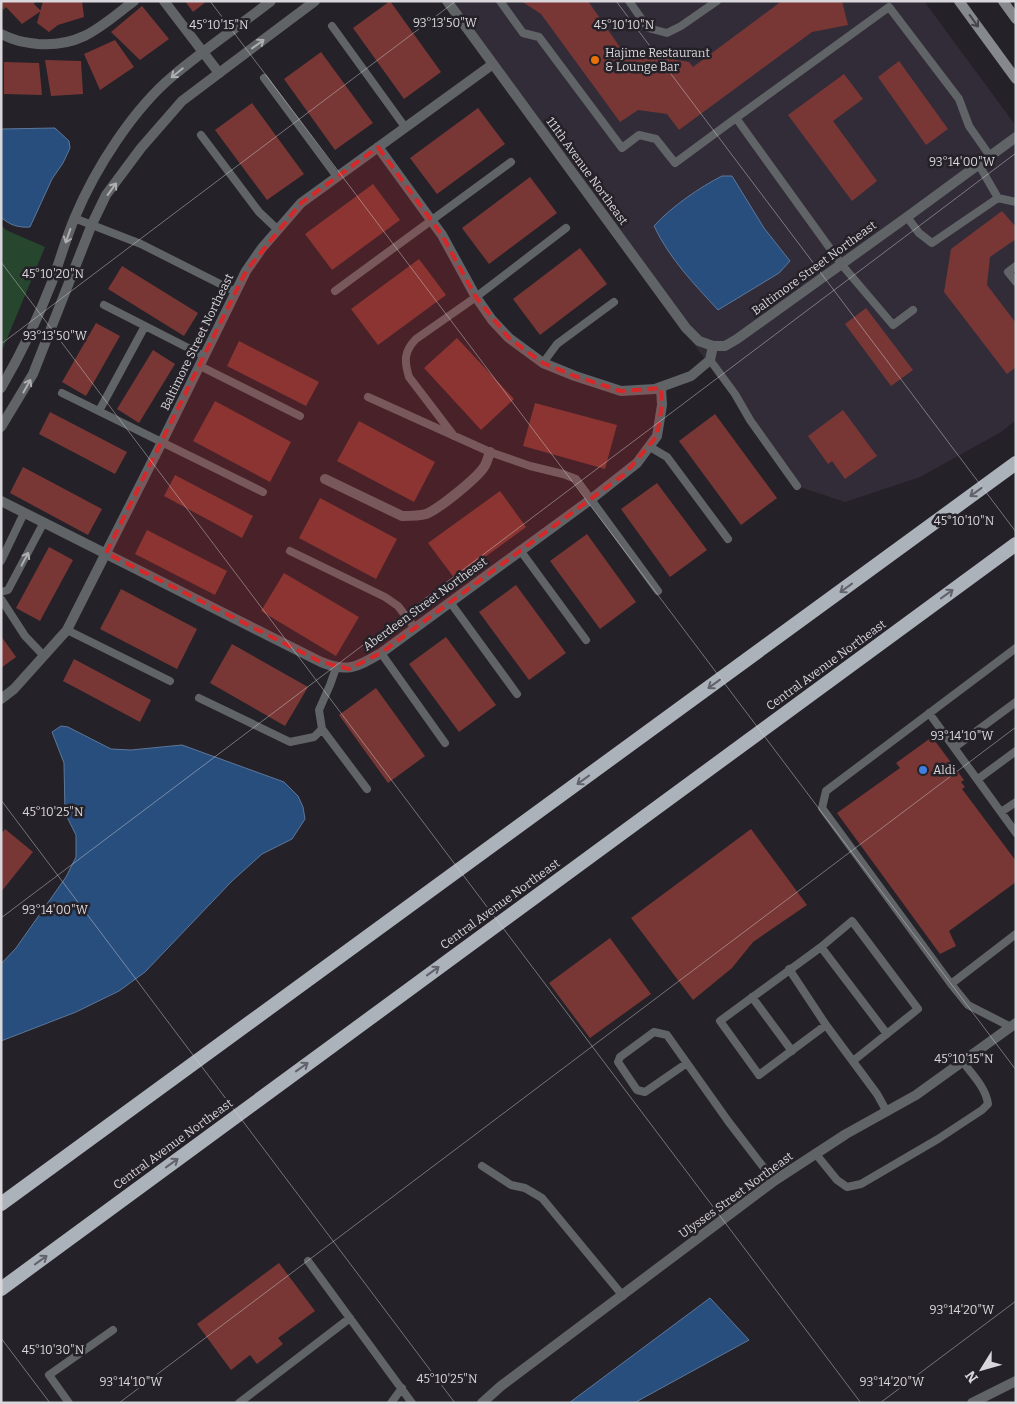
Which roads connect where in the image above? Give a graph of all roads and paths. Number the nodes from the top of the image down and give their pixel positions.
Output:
1 (134, 1) edge
2 (164, 1) edge
3 (271, 1) edge
4 (315, 1) edge
5 (447, 1) edge
6 (500, 1) edge
7 (629, 1) edge
8 (717, 1) edge
9 (959, 1) edge
10 (1003, 1) edge
11 (888, 4) edge
12 (1014, 15) edge
13 (332, 26) dead end
14 (1, 34) edge
15 (204, 52) junction
16 (493, 64) junction
17 (219, 73) junction
18 (264, 78) dead end
19 (1016, 78) edge
20 (736, 118) junction
21 (405, 128) junction
22 (202, 135) dead end
23 (1016, 137) edge
24 (378, 147) junction
25 (990, 156) junction
26 (511, 162) dead end
27 (979, 165) junction
28 (337, 177) junction
29 (998, 198) junction
30 (1016, 202) edge
31 (907, 217) junction
32 (74, 218) junction
33 (431, 221) junction
34 (92, 224) junction
35 (566, 228) dead end
36 (277, 229) junction
37 (842, 264) junction
38 (1016, 266) edge
39 (1016, 282) edge
40 (335, 291) dead end
41 (236, 292) junction
42 (476, 297) junction
43 (614, 302) dead end
44 (104, 306) dead end
45 (913, 310) dead end
46 (145, 326) junction
47 (713, 346) junction
48 (204, 356) junction
49 (710, 360) junction
50 (543, 363) junction
51 (200, 366) junction
52 (1, 388) edge
53 (661, 388) junction
54 (62, 393) dead end
55 (368, 396) dead end
56 (99, 411) junction
57 (300, 416) dead end
58 (1, 427) edge
59 (455, 437) junction
60 (162, 442) junction
61 (650, 447) junction
62 (490, 452) junction
63 (1016, 463) edge
64 (325, 479) dead end
65 (797, 486) dead end
66 (263, 492) dead end
67 (590, 500) junction
68 (1, 501) edge
69 (24, 512) junction
70 (44, 522) junction
71 (728, 539) dead end
72 (1016, 544) edge
73 (520, 550) junction
74 (290, 551) dead end
75 (106, 554) junction
76 (1, 561) edge
77 (658, 591) dead end
78 (1, 592) edge
79 (1, 600) edge
80 (450, 602) junction
81 (415, 628) junction
82 (67, 630) junction
83 (586, 640) dead end
84 (1016, 648) edge
85 (381, 653) junction
86 (44, 656) junction
87 (336, 668) junction
88 (170, 681) dead end
89 (517, 694) dead end
90 (199, 698) dead end
91 (1, 699) edge
92 (1016, 702) edge
93 (929, 713) junction
94 (322, 729) junction
95 (445, 743) dead end
96 (955, 747) junction
97 (1016, 751) edge
98 (978, 779) junction
99 (366, 789) dead end
100 (1016, 802) edge
101 (1001, 812) junction
102 (1016, 833) edge
103 (1016, 934) edge
104 (821, 947) junction
105 (789, 970) junction
106 (951, 984) junction
107 (752, 997) junction
108 (826, 1025) junction
109 (1013, 1025) edge
110 (887, 1034) junction
111 (792, 1051) junction
112 (853, 1061) junction
113 (963, 1062) junction
114 (687, 1063) junction
115 (887, 1112) junction
116 (815, 1153) junction
117 (482, 1166) dead end
118 (774, 1181) junction
119 (1, 1204) edge
120 (308, 1262) dead end
121 (1, 1288) edge
122 (623, 1296) junction
123 (350, 1318) junction
124 (113, 1330) dead end
125 (1016, 1381) edge
126 (402, 1388) junction
127 (69, 1403) edge
128 (239, 1403) edge
129 (391, 1403) edge
130 (412, 1403) edge
131 (482, 1403) edge
132 (972, 1403) edge

1 - 14 street
2 - 15 street
3 - 15 street
17 -> 4 street
5 - 16 street, 111th Avenue Northeast
6 - 20 lane
7 - 8 lane
9 -> 19 main road
10 - 12 main road
11 - 20 lane
11 - 25 lane
13 - 21 lane
15 - 17 street
15 -> 32 street
16 - 21 street, Baltimore Street Northeast
16 - 47 street, 111th Avenue Northeast
34 -> 17 street
18 - 28 lane
20 - 37 lane
21 - 24 street, Baltimore Street Northeast
22 - 36 lane
23 - 25 street, Baltimore Street Northeast
24 - 28 street, Baltimore Street Northeast
24 - 33 street
25 - 27 street, Baltimore Street Northeast
26 - 33 lane
27 - 29 lane
27 - 31 street, Baltimore Street Northeast
28 - 36 street, Baltimore Street Northeast
29 - 30 lane
29 - 31 lane
31 - 37 street, Baltimore Street Northeast
32 - 34 lane
32 -> 52 street
33 - 40 lane
33 - 42 street
34 - 41 lane
58 -> 34 street
35 - 42 lane
36 - 41 street, Baltimore Street Northeast
37 - 45 lane
37 - 47 street, Baltimore Street Northeast
38 - 39 lane
41 - 48 street, Baltimore Street Northeast
42 - 50 street
42 - 59 lane
43 - 50 lane
44 - 46 lane
46 - 48 lane
46 - 56 lane
47 - 49 street
48 - 51 street, Baltimore Street Northeast
49 - 53 street
49 - 65 lane
50 - 53 street
51 - 57 lane
51 - 60 street, Baltimore Street Northeast
53 - 61 street, Aberdeen Street Northeast
54 - 56 lane
55 - 59 lane
56 - 60 lane
59 - 62 lane
60 - 66 lane
60 - 75 street, Baltimore Street Northeast
61 - 67 street, Aberdeen Street Northeast
61 - 71 lane
62 - 64 street
62 - 67 lane
63 -> 119 highway
67 - 73 street, Aberdeen Street Northeast
67 - 77 lane
68 - 69 street
69 - 70 street
69 - 76 lane
70 - 75 street
78 -> 70 lane
121 -> 72 highway, Central Avenue Northeast
73 - 80 street, Aberdeen Street Northeast
73 - 83 lane
74 - 81 lane
75 - 82 street, Baltimore Street Northeast
75 - 87 street
79 - 86 lane
80 - 81 street, Aberdeen Street Northeast
80 - 89 lane
81 - 85 street, Aberdeen Street Northeast
82 - 86 street, Baltimore Street Northeast
82 - 88 lane
84 - 93 lane
85 - 87 street, Aberdeen Street Northeast
85 - 95 lane
86 - 91 street, Baltimore Street Northeast
87 - 94 lane
90 - 94 lane
92 - 96 lane
93 - 96 lane
93 - 106 lane
94 - 99 lane
96 - 98 lane
97 - 98 lane
98 - 101 lane
100 - 101 lane
101 - 102 lane
103 - 106 lane
104 - 105 lane
104 - 110 lane
104 - 110 lane
105 - 107 lane
105 - 108 lane
106 - 109 lane
107 - 111 lane
107 - 111 lane
108 - 111 lane
108 - 112 lane
109 - 113 street, Ulysses Street Northeast
110 - 112 lane
112 - 115 lane
113 - 115 street, Ulysses Street Northeast
113 - 116 lane
114 - 114 lane
114 - 118 lane
115 - 116 street, Ulysses Street Northeast
116 - 118 street, Ulysses Street Northeast
117 - 122 lane
118 - 122 street, Ulysses Street Northeast
120 - 123 lane
122 - 131 street, Ulysses Street Northeast
123 - 126 lane
123 - 128 lane
124 - 127 lane
125 - 132 street
126 - 129 lane
126 - 130 lane

